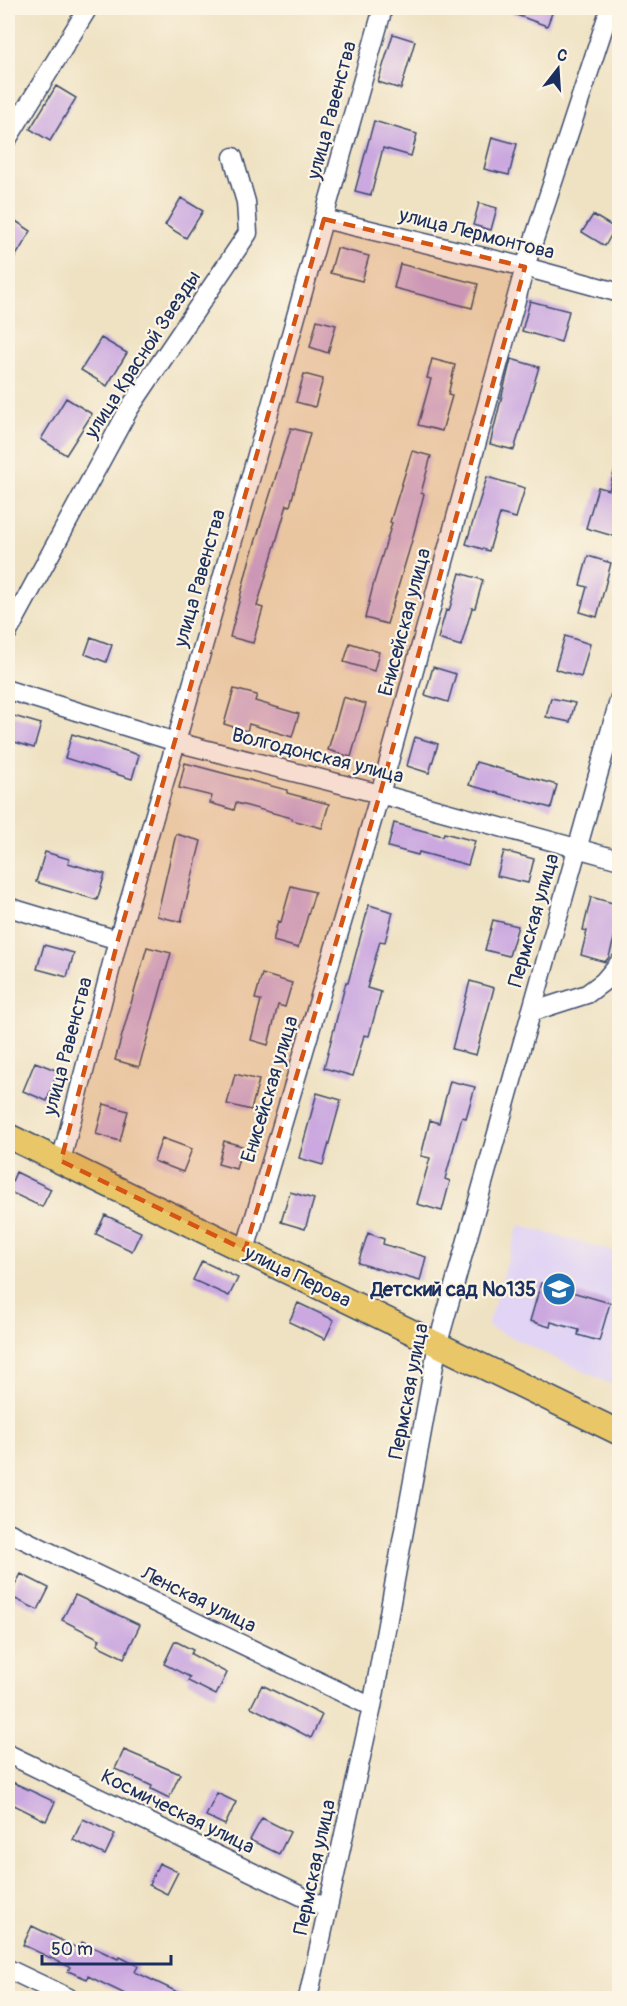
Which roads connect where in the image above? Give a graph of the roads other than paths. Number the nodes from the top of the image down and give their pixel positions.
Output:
1 (88, 8) edge
2 (383, 8) edge
3 (610, 8) edge
4 (8, 138) edge
5 (234, 157) dead end
6 (324, 219) junction
7 (525, 267) junction
8 (620, 293) edge
9 (8, 633) edge
10 (8, 690) edge
11 (620, 697) edge
12 (176, 742) junction
13 (380, 794) junction
14 (577, 849) junction
15 (620, 860) edge
16 (8, 907) edge
17 (118, 940) junction
18 (620, 962) edge
19 (531, 1012) junction
20 (8, 1136) edge
21 (61, 1161) junction
22 (245, 1250) junction
23 (438, 1343) junction
24 (620, 1433) edge
25 (8, 1532) edge
26 (372, 1707) junction
27 (8, 1754) edge
28 (328, 1909) junction
29 (8, 1969) edge
30 (69, 1998) edge
31 (308, 1998) edge

1 - 4 street
2 - 6 street, улица Равенства
3 - 7 street, Енисейская улица
5 - 9 street, улица Красной Звезды
6 - 7 street, улица Лермонтова
6 - 12 street, улица Равенства
7 - 8 street, улица Лермонтова
7 - 13 street, Енисейская улица
10 - 12 street, Волгодонская улица
11 - 14 street, Пермская улица
12 - 13 street, Волгодонская улица
12 - 17 street, улица Равенства
13 - 14 street, Волгодонская улица
13 - 22 street, Енисейская улица
14 - 15 street, Волгодонская улица
14 - 19 street, Пермская улица
16 - 17 street
17 - 21 street, улица Равенства
18 - 19 street
19 - 23 street, Пермская улица
20 - 21 main road, улица Перова
21 - 22 main road, улица Перова
22 - 23 main road, улица Перова
23 - 24 main road, улица Перова
23 - 26 street, Пермская улица
25 - 26 street, Ленская улица
26 - 28 street, Пермская улица
27 - 28 street, Космическая улица
28 - 31 street, Пермская улица
29 - 30 street

